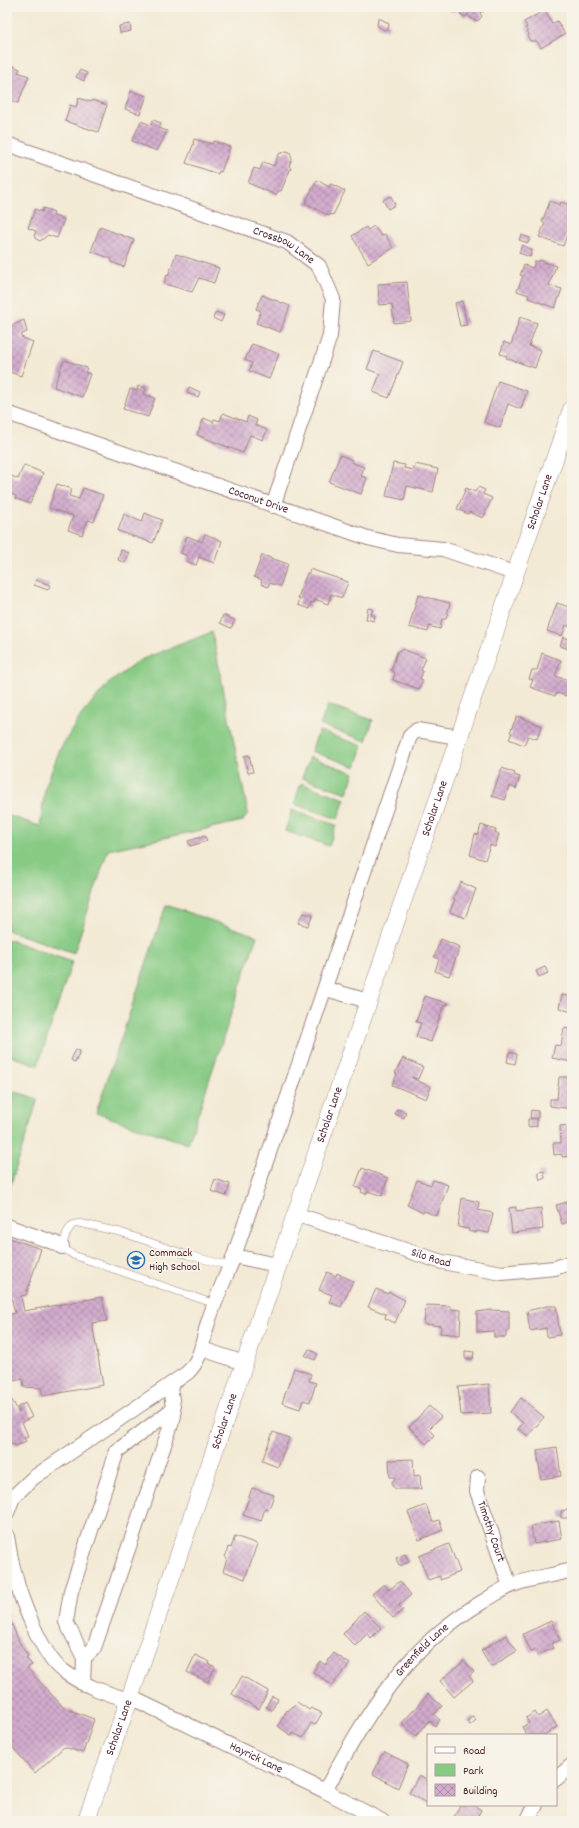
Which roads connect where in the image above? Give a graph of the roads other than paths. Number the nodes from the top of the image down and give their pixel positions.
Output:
1 (7, 144) edge
2 (572, 408) edge
3 (7, 413) edge
4 (567, 440) edge
5 (272, 506) junction
6 (514, 573) junction
7 (458, 737) junction
8 (326, 989) junction
9 (368, 1001) junction
10 (295, 1214) junction
11 (7, 1226) edge
12 (62, 1248) junction
13 (232, 1261) junction
14 (572, 1262) edge
15 (277, 1266) junction
16 (216, 1304) junction
17 (202, 1349) junction
18 (244, 1363) junction
19 (170, 1385) junction
20 (173, 1409) junction
21 (478, 1476) dead end
22 (7, 1513) edge
23 (7, 1536) edge
24 (572, 1570) edge
25 (510, 1586) junction
26 (84, 1658) junction
27 (83, 1684) junction
28 (129, 1699) junction
29 (572, 1765) edge
30 (557, 1778) edge
31 (325, 1791) junction
32 (535, 1806) edge
33 (86, 1821) edge
34 (382, 1821) edge
35 (527, 1821) edge

1 - 5 street, Crossbow Lane
2 - 4 street, Scholar Lane
3 - 5 street, Coconut Drive
4 - 6 street, Scholar Lane
5 - 6 street, Coconut Drive
6 - 7 street, Scholar Lane
7 - 8 street
7 - 9 street, Scholar Lane
8 - 9 street
8 - 13 street
9 - 10 street, Scholar Lane
10 - 14 street, Silo Road
10 - 15 street, Scholar Lane
11 - 12 street
12 - 13 lane
12 - 16 lane
13 - 15 street
13 - 16 street
15 - 18 street, Scholar Lane
16 - 17 street
17 - 18 street
17 - 19 street
18 - 28 street, Scholar Lane
19 - 20 street
19 - 22 street
20 - 26 street
20 - 26 street
21 - 25 street, Timothy Court
23 - 27 street, Hayrick Lane
24 - 25 street, Greenfield Lane
25 - 31 street, Greenfield Lane
26 - 27 street
27 - 28 street, Hayrick Lane
28 - 31 street, Hayrick Lane
28 - 33 street, Scholar Lane
29 - 30 street
31 - 34 street, Hayrick Lane
32 - 35 street

